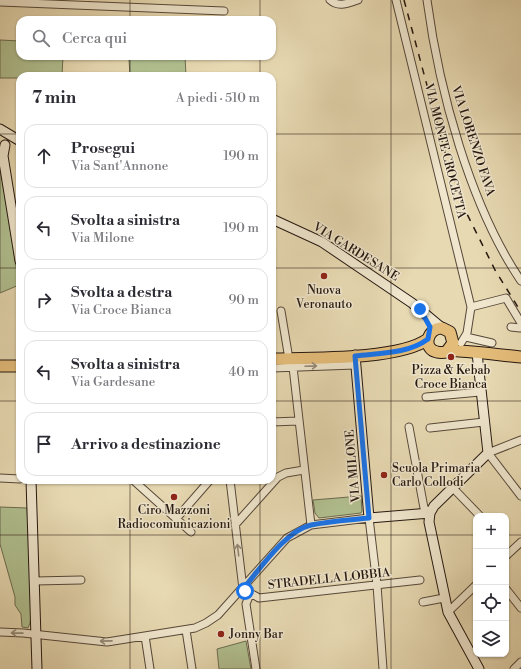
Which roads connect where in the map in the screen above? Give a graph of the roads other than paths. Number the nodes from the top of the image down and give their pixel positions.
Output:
1 (330, 0) edge
2 (358, 0) edge
3 (396, 0) edge
4 (427, 0) edge
5 (0, 2) edge
6 (224, 11) dead end
7 (3, 140) edge
8 (16, 141) edge
9 (276, 221) edge
10 (16, 233) edge
11 (521, 281) edge
12 (471, 307) junction
13 (281, 311) dead end
14 (422, 312) junction
15 (521, 322) edge
16 (521, 326) edge
17 (511, 327) dead end
18 (442, 328) junction
19 (460, 339) junction
20 (430, 341) junction
21 (492, 343) dead end
22 (447, 351) junction
23 (521, 352) edge
24 (477, 353) junction
25 (521, 357) edge
26 (276, 360) edge
27 (355, 360) junction
28 (291, 363) junction
29 (0, 366) edge
30 (16, 366) edge
31 (276, 367) edge
32 (480, 392) junction
33 (426, 397) dead end
34 (298, 421) junction
35 (276, 422) edge
36 (484, 422) junction
37 (408, 427) dead end
38 (430, 428) dead end
39 (521, 440) edge
40 (488, 453) junction
41 (304, 470) junction
42 (0, 478) edge
43 (16, 479) edge
44 (276, 479) edge
45 (31, 484) edge
46 (137, 484) edge
47 (207, 484) edge
48 (230, 484) edge
49 (272, 484) edge
50 (452, 488) junction
51 (521, 496) edge
52 (430, 513) junction
53 (477, 513) edge
54 (369, 518) junction
55 (176, 519) junction
56 (235, 525) junction
57 (311, 525) junction
58 (191, 532) dead end
59 (521, 542) edge
60 (509, 553) edge
61 (81, 580) dead end
62 (420, 580) dead end
63 (34, 581) junction
64 (377, 585) junction
65 (473, 588) edge
66 (243, 589) junction
67 (509, 593) edge
68 (250, 594) junction
69 (444, 598) junction
70 (424, 602) dead end
71 (521, 608) edge
72 (448, 612) junction
73 (186, 630) junction
74 (0, 632) edge
75 (35, 634) junction
76 (145, 636) junction
77 (521, 662) edge
78 (37, 669) edge
79 (150, 669) edge
80 (192, 669) edge
81 (256, 669) edge
82 (383, 669) edge
83 (479, 669) edge
84 (514, 669) edge

1 - 2 street
3 - 12 street, VIA MONTE CROCETTA
4 - 11 street, VIA LORENZO FAVA
5 - 6 street
7 - 8 street
7 - 10 street
9 - 14 street, VIA GARDESANE
12 - 15 street
12 - 19 street, VIA MONTE CROCETTA
13 - 28 street
14 - 18 street, VIA GARDESANE
14 - 20 street, VIA GARDESANE
16 - 17 street
18 - 19 main road
18 - 20 main road
19 - 21 street
19 - 22 main road
19 - 23 main road
20 - 22 main road
20 - 27 main road
22 - 24 main road
24 - 25 main road
24 - 32 street
26 - 28 main road
27 - 28 main road
27 - 54 street, VIA MILONE
28 - 31 street
28 - 34 street
29 - 30 main road
32 - 33 street
32 - 36 street
34 - 35 street
34 - 41 street
36 - 38 street
36 - 40 street
37 - 52 street
39 - 40 street
40 - 50 street
40 - 51 street
41 - 44 street
41 - 57 street
42 - 43 street
45 - 63 street
46 - 55 street
47 - 55 street
48 - 56 street
49 - 56 street
50 - 52 street
50 - 53 street
52 - 54 street
52 - 69 street
54 - 57 street
54 - 64 street, VIA MILONE
55 - 58 street
66 -> 56 street
57 - 66 street
59 - 60 street
61 - 63 street
62 - 64 street, STRADELLA LOBBIA
63 - 75 street
64 - 68 street, STRADELLA LOBBIA
64 - 82 street, VIA MILONE
65 - 72 street
66 - 68 street, STRADELLA LOBBIA
66 - 73 street
67 - 71 street
68 - 81 street
69 - 70 street
69 - 72 street
72 - 83 street
73 - 76 street
73 - 80 street
75 -> 74 street
76 -> 75 street
75 - 78 street
76 - 79 street
77 - 84 street

